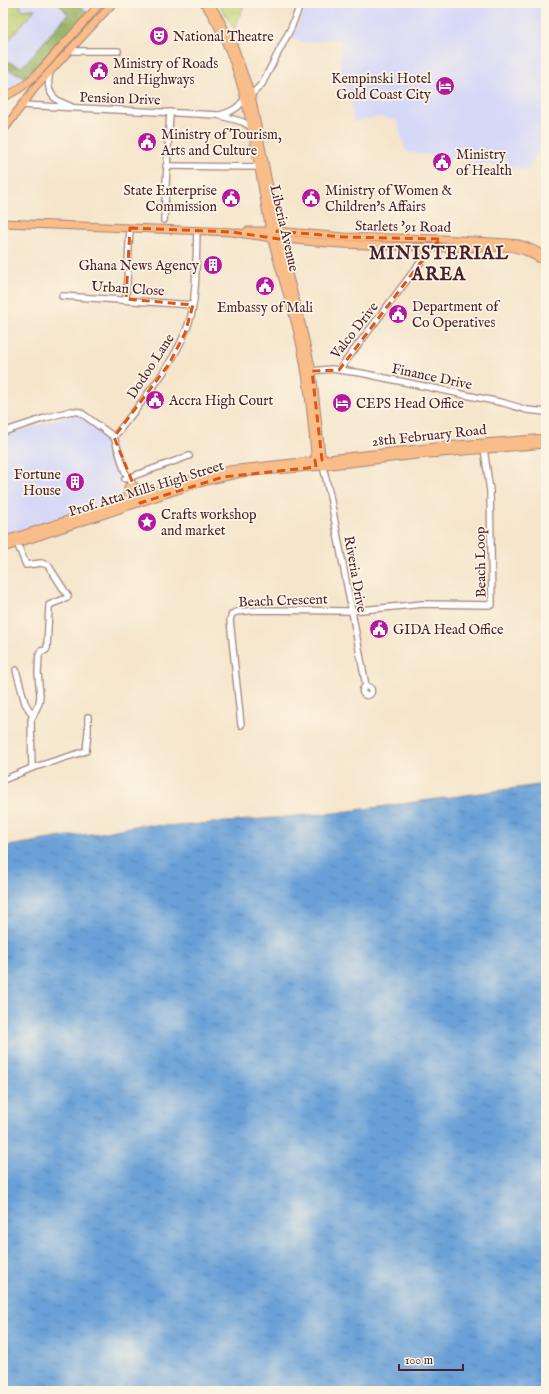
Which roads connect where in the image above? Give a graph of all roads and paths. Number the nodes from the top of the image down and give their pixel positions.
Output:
1 (100, 3) edge
2 (113, 3) edge
3 (204, 3) edge
4 (210, 3) edge
5 (301, 3) edge
6 (74, 51) dead end
7 (118, 51) dead end
8 (50, 71) junction
9 (248, 85) junction
10 (262, 85) junction
11 (3, 97) edge
12 (248, 97) junction
13 (21, 105) junction
14 (75, 108) junction
15 (170, 112) junction
16 (218, 115) junction
17 (251, 126) junction
18 (3, 131) edge
19 (166, 166) junction
20 (258, 167) junction
21 (164, 220) dead end
22 (272, 221) junction
23 (3, 223) edge
24 (130, 228) junction
25 (197, 230) junction
26 (285, 232) junction
27 (259, 234) junction
28 (275, 237) junction
29 (441, 239) junction
30 (418, 247) junction
31 (432, 247) junction
32 (546, 256) edge
33 (546, 262) edge
34 (62, 296) dead end
35 (126, 299) junction
36 (193, 305) junction
37 (339, 370) junction
38 (312, 371) junction
39 (546, 412) edge
40 (3, 432) edge
41 (114, 437) junction
42 (546, 438) edge
43 (546, 444) edge
44 (318, 449) junction
45 (484, 449) junction
46 (189, 456) dead end
47 (334, 459) junction
48 (317, 463) junction
49 (128, 478) junction
50 (131, 486) junction
51 (152, 492) junction
52 (136, 500) junction
53 (123, 501) junction
54 (3, 541) edge
55 (17, 543) junction
56 (3, 548) edge
57 (351, 611) junction
58 (16, 670) dead end
59 (366, 686) dead end
60 (32, 716) junction
61 (88, 717) dead end
62 (241, 725) dead end
63 (32, 768) junction
64 (3, 780) edge

1 - 11 main road
2 - 8 main road
3 - 12 main road, Liberia Avenue
4 - 9 main road, Liberia Avenue
5 - 10 street
6 - 7 street
8 - 13 main road
8 - 14 street
9 - 10 street
9 - 12 main road, Liberia Avenue
10 - 12 street, Pension Drive
12 - 16 street, Pension Drive
12 - 17 main road, Liberia Avenue
12 - 22 main road, Liberia Avenue
13 - 14 street, Pension Drive
13 - 18 main road
14 - 15 street, Pension Drive
15 - 16 street, Pension Drive
15 - 19 street
16 - 17 street, Pension Drive
17 - 20 main road, Liberia Avenue
19 - 20 street
19 - 21 street
20 - 22 main road, Liberia Avenue
22 - 26 main road
22 - 27 main road
22 - 28 main road, Liberia Avenue
23 - 24 main road, Starlets '91 Road
24 - 25 main road, Starlets '91 Road
24 - 35 street
25 - 27 main road, Starlets '91 Road
25 - 36 street, Dodoo Lane
26 - 28 main road, Starlets '91 Road
26 - 29 main road, Starlets '91 Road
27 - 28 main road, Starlets '91 Road
27 - 28 main road
28 - 30 main road, Starlets '91 Road
28 - 38 main road, Liberia Avenue
28 - 44 main road, Liberia Avenue
29 - 30 main road
29 - 32 main road, Starlets '91 Road
30 - 31 main road, Starlets '91 Road
31 - 33 main road, Starlets '91 Road
31 - 37 street, Valco Drive
34 - 35 street, Urban Close
35 - 36 street, Urban Close
36 - 41 street, Dodoo Lane
37 - 38 street, Finance Drive
37 - 39 street, Finance Drive
38 - 44 main road, Liberia Avenue
40 - 41 street
41 - 49 street
42 - 47 main road, 28th February Road
43 - 45 main road, 28th February Road
44 - 47 main road
44 - 48 main road, Liberia Avenue
44 - 48 main road
45 - 48 main road, 28th February Road
45 - 57 street, Beach Loop
46 - 49 street
47 - 48 main road, 28th February Road
48 - 51 main road, Prof. Atta Mills High Street
48 - 52 main road, Prof. Atta Mills High Street
48 - 57 street, Riveria Drive
49 - 50 street
50 - 51 main road
50 - 52 street
50 - 53 main road
51 - 52 main road, Prof. Atta Mills High Street
52 - 53 main road, Prof. Atta Mills High Street
52 - 55 main road, Prof. Atta Mills High Street
53 - 54 main road, Prof. Atta Mills High Street
55 - 56 main road, Prof. Atta Mills High Street
55 - 60 street
57 - 59 street, Riveria Drive
57 - 62 street, Beach Crescent
58 - 60 street
60 - 63 street
61 - 63 street
63 - 64 street

